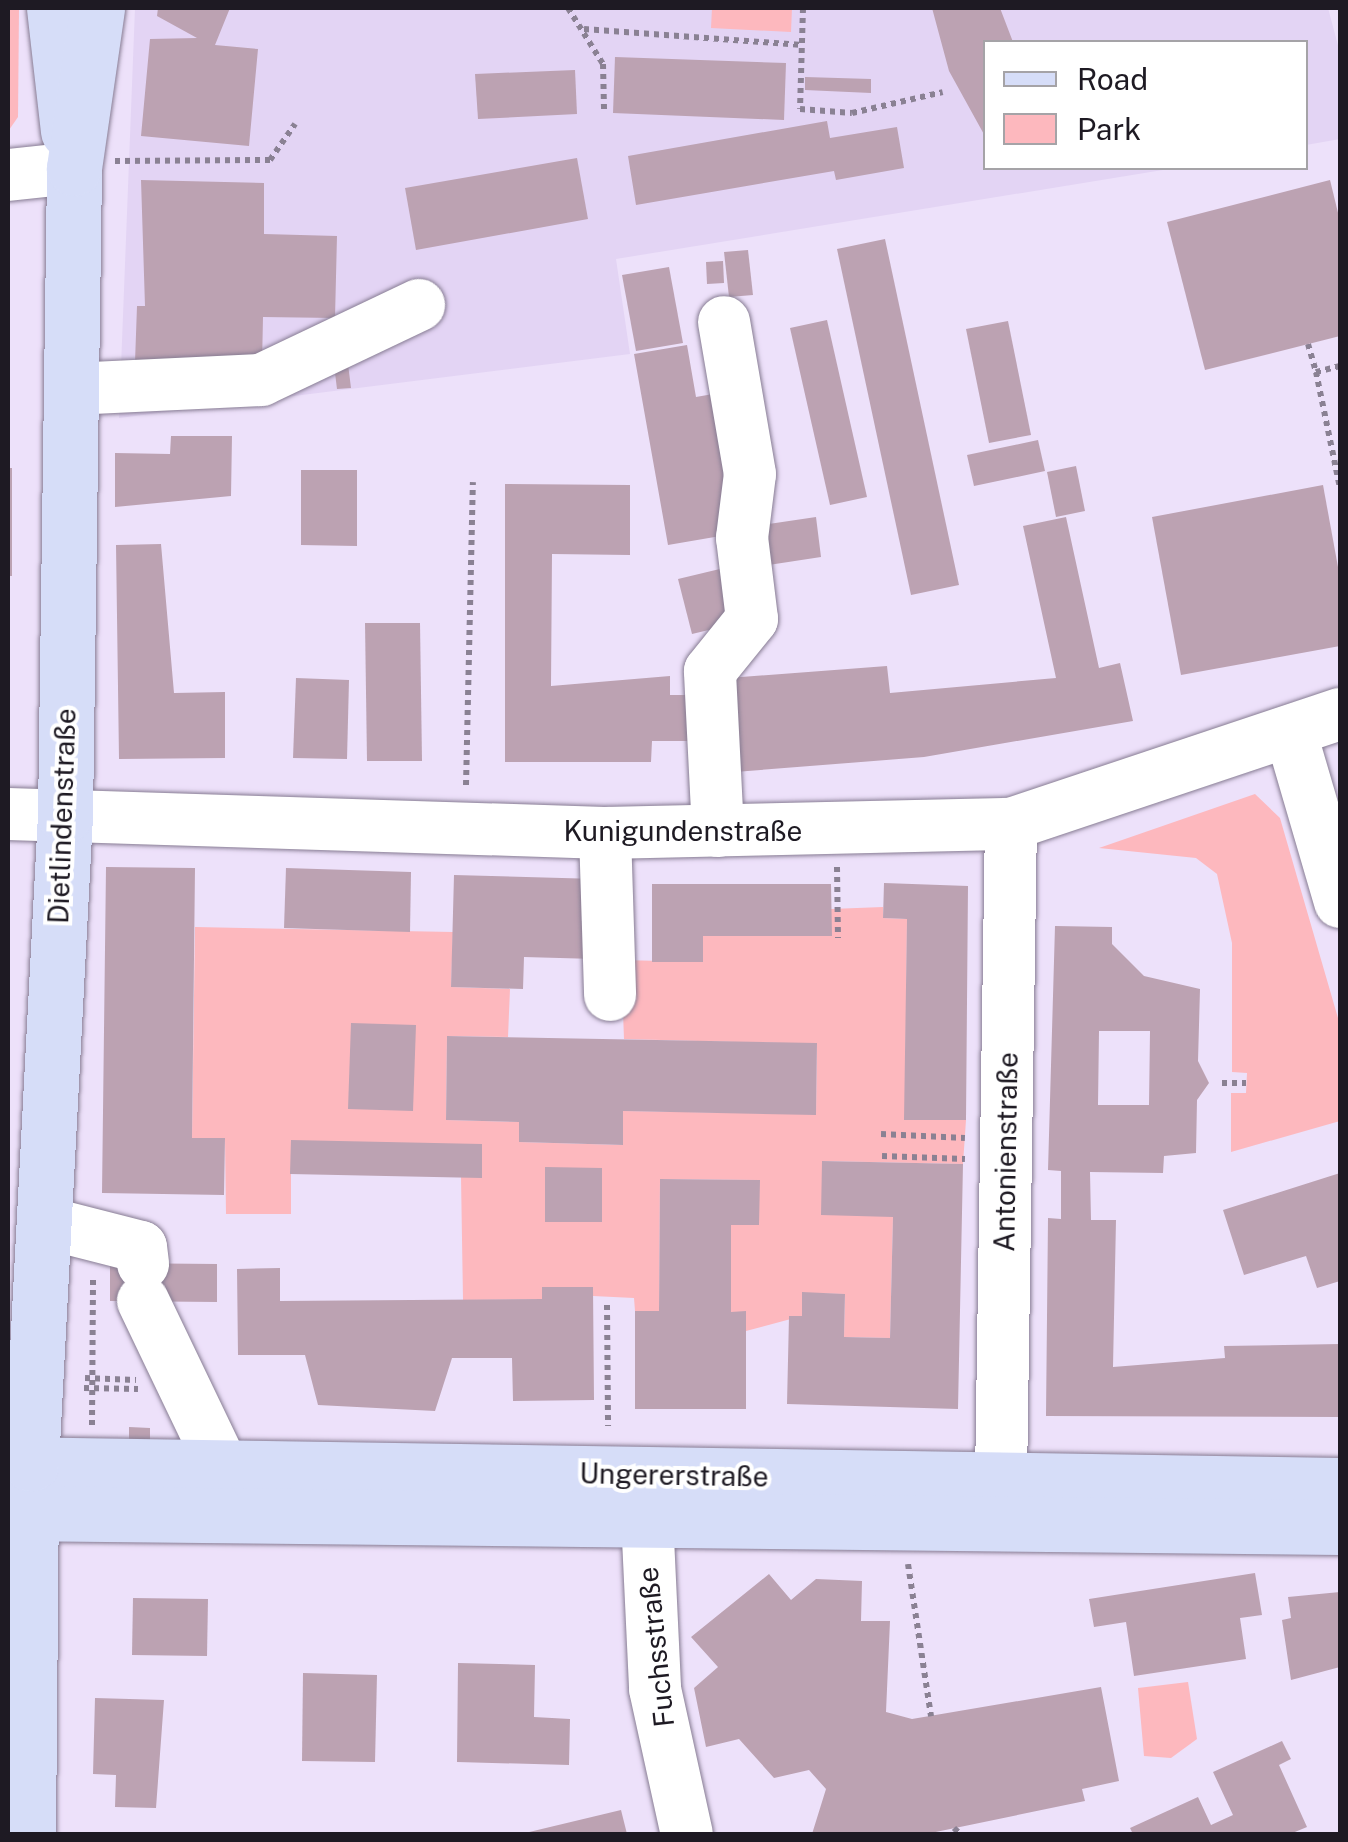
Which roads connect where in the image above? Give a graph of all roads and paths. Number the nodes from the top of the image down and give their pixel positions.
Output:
1 (54, 8) edge
2 (97, 8) edge
3 (568, 8) edge
4 (804, 8) edge
5 (584, 29) junction
6 (802, 45) junction
7 (943, 92) dead end
8 (604, 109) dead end
9 (295, 124) dead end
10 (74, 168) junction
11 (8, 175) edge
12 (419, 305) dead end
13 (724, 322) dead end
14 (1308, 344) dead end
15 (1340, 366) edge
16 (1316, 372) junction
17 (71, 389) junction
18 (473, 482) dead end
19 (1340, 488) edge
20 (1340, 714) edge
21 (1292, 734) junction
22 (8, 814) edge
23 (65, 814) junction
24 (1011, 824) junction
25 (465, 828) junction
26 (835, 830) junction
27 (718, 831) junction
28 (605, 833) junction
29 (1340, 902) edge
30 (838, 938) dead end
31 (610, 994) dead end
32 (1222, 1083) dead end
33 (1246, 1083) dead end
34 (881, 1134) dead end
35 (1006, 1150) junction
36 (882, 1156) dead end
37 (68, 1229) junction
38 (608, 1305) dead end
39 (89, 1378) junction
40 (88, 1388) junction
41 (92, 1424) dead end
42 (608, 1426) dead end
43 (223, 1468) junction
44 (1001, 1480) junction
45 (1340, 1485) edge
46 (19, 1488) edge
47 (647, 1518) junction
48 (1340, 1527) edge
49 (906, 1552) dead end
50 (932, 1716) dead end
51 (28, 1834) edge
52 (687, 1834) edge

1 - 10 main road, Dietlindenstraße
2 - 10 main road, Dietlindenstraße
3 - 5 path
4 - 6 path
5 - 6 path
5 - 8 path
6 - 7 path
9 - 10 path
10 - 11 street
10 - 17 main road, Dietlindenstraße
12 - 17 street
13 - 27 street
14 - 16 path
15 - 16 path
16 - 19 path
17 - 23 main road, Dietlindenstraße
18 - 25 path
20 - 21 street, Kunigundenstraße
21 - 24 street, Kunigundenstraße
21 - 29 street
22 - 23 street, Kunigundenstraße
23 - 25 street, Kunigundenstraße
23 - 37 main road, Dietlindenstraße
24 - 26 street, Kunigundenstraße
24 - 35 street, Antonienstraße
25 - 28 street, Kunigundenstraße
26 - 27 street, Kunigundenstraße
26 - 30 path
27 - 28 street, Kunigundenstraße
28 - 31 street
32 - 33 path
34 - 35 path
35 - 36 path
35 - 44 street, Antonienstraße
37 - 39 path
37 - 43 street
37 - 46 main road, Dietlindenstraße
38 - 42 path
39 - 40 path
39 - 40 path
40 - 41 path
43 - 44 main road, Ungererstraße
43 - 46 main road, Ungererstraße
44 - 45 main road, Ungererstraße
46 - 47 main road, Ungererstraße
46 - 51 main road, Dietlindenstraße
47 - 48 main road, Ungererstraße
47 - 52 street, Fuchsstraße
49 - 50 path

